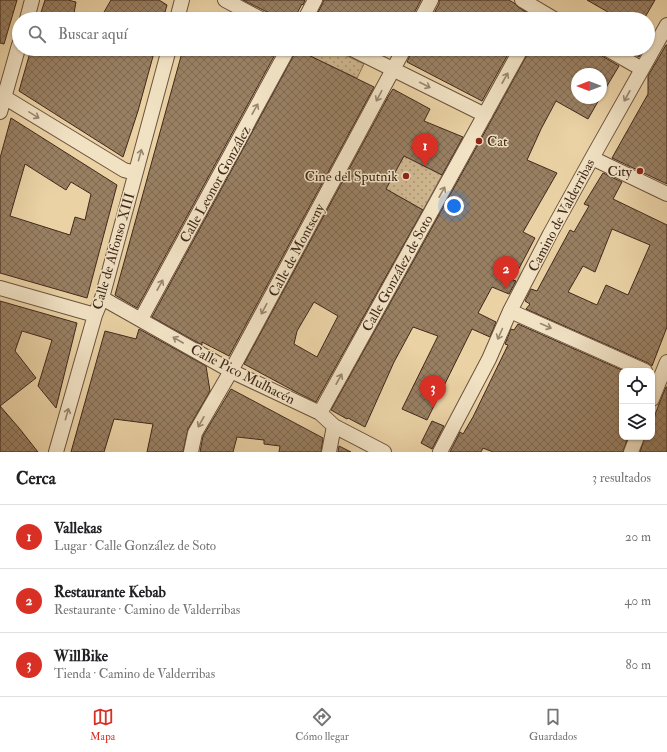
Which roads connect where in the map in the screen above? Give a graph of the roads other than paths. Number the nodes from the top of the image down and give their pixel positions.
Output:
1 (32, 0) edge
2 (182, 0) edge
3 (225, 0) edge
4 (315, 0) edge
5 (431, 0) edge
6 (522, 0) edge
7 (29, 12) edge
8 (179, 12) edge
9 (248, 12) edge
10 (309, 12) edge
11 (425, 12) edge
12 (536, 12) edge
13 (667, 25) edge
14 (655, 46) edge
15 (16, 56) edge
16 (167, 56) edge
17 (284, 56) edge
18 (367, 56) edge
19 (400, 56) edge
20 (517, 56) edge
21 (619, 56) edge
22 (649, 56) edge
23 (394, 69) junction
24 (642, 69) junction
25 (2, 97) edge
26 (0, 112) edge
27 (485, 115) junction
28 (592, 158) junction
29 (136, 173) junction
30 (667, 194) edge
31 (0, 288) edge
32 (102, 298) junction
33 (510, 311) junction
34 (95, 315) junction
35 (141, 319) junction
36 (667, 362) edge
37 (638, 368) edge
38 (231, 371) junction
39 (660, 377) edge
40 (655, 391) edge
41 (320, 413) junction
42 (334, 426) junction
43 (636, 440) edge
44 (56, 452) edge
45 (190, 452) edge
46 (329, 452) edge
47 (384, 452) edge
48 (440, 452) edge
49 (630, 452) edge

1 - 7 street
2 - 8 street
3 - 9 street
4 - 10 street
5 - 11 street
6 - 12 street
13 - 14 street, Camino de Valderribas
15 - 25 street
29 -> 16 street, Calle de Alfonso XIII
35 -> 17 street, Calle Leonor González
18 - 23 street
19 - 23 street, Calle de Montseny
27 -> 20 street, Calle González de Soto
21 - 24 street
22 - 24 street, Camino de Valderribas
23 -> 27 street
23 -> 38 street, Calle de Montseny
24 -> 28 street, Camino de Valderribas
25 - 26 street
25 -> 29 street
41 -> 27 street, Calle González de Soto
28 - 30 street
28 - 33 street, Camino de Valderribas
29 - 32 street, Calle de Alfonso XIII
31 - 34 street
32 - 34 street, Calle de Alfonso XIII
32 - 35 street, Calle Pico Mulhacén
33 -> 37 street
33 -> 48 street, Camino de Valderribas
44 -> 34 street, Calle de Alfonso XIII
38 -> 35 street, Calle Pico Mulhacén
36 - 39 street
38 - 41 street, Calle Pico Mulhacén
38 -> 45 street, Calle de Montseny
39 - 40 street
41 - 42 street, Calle Pico Mulhacén
42 - 46 street
42 - 47 street, Calle Pico Mulhacén
43 - 49 street

